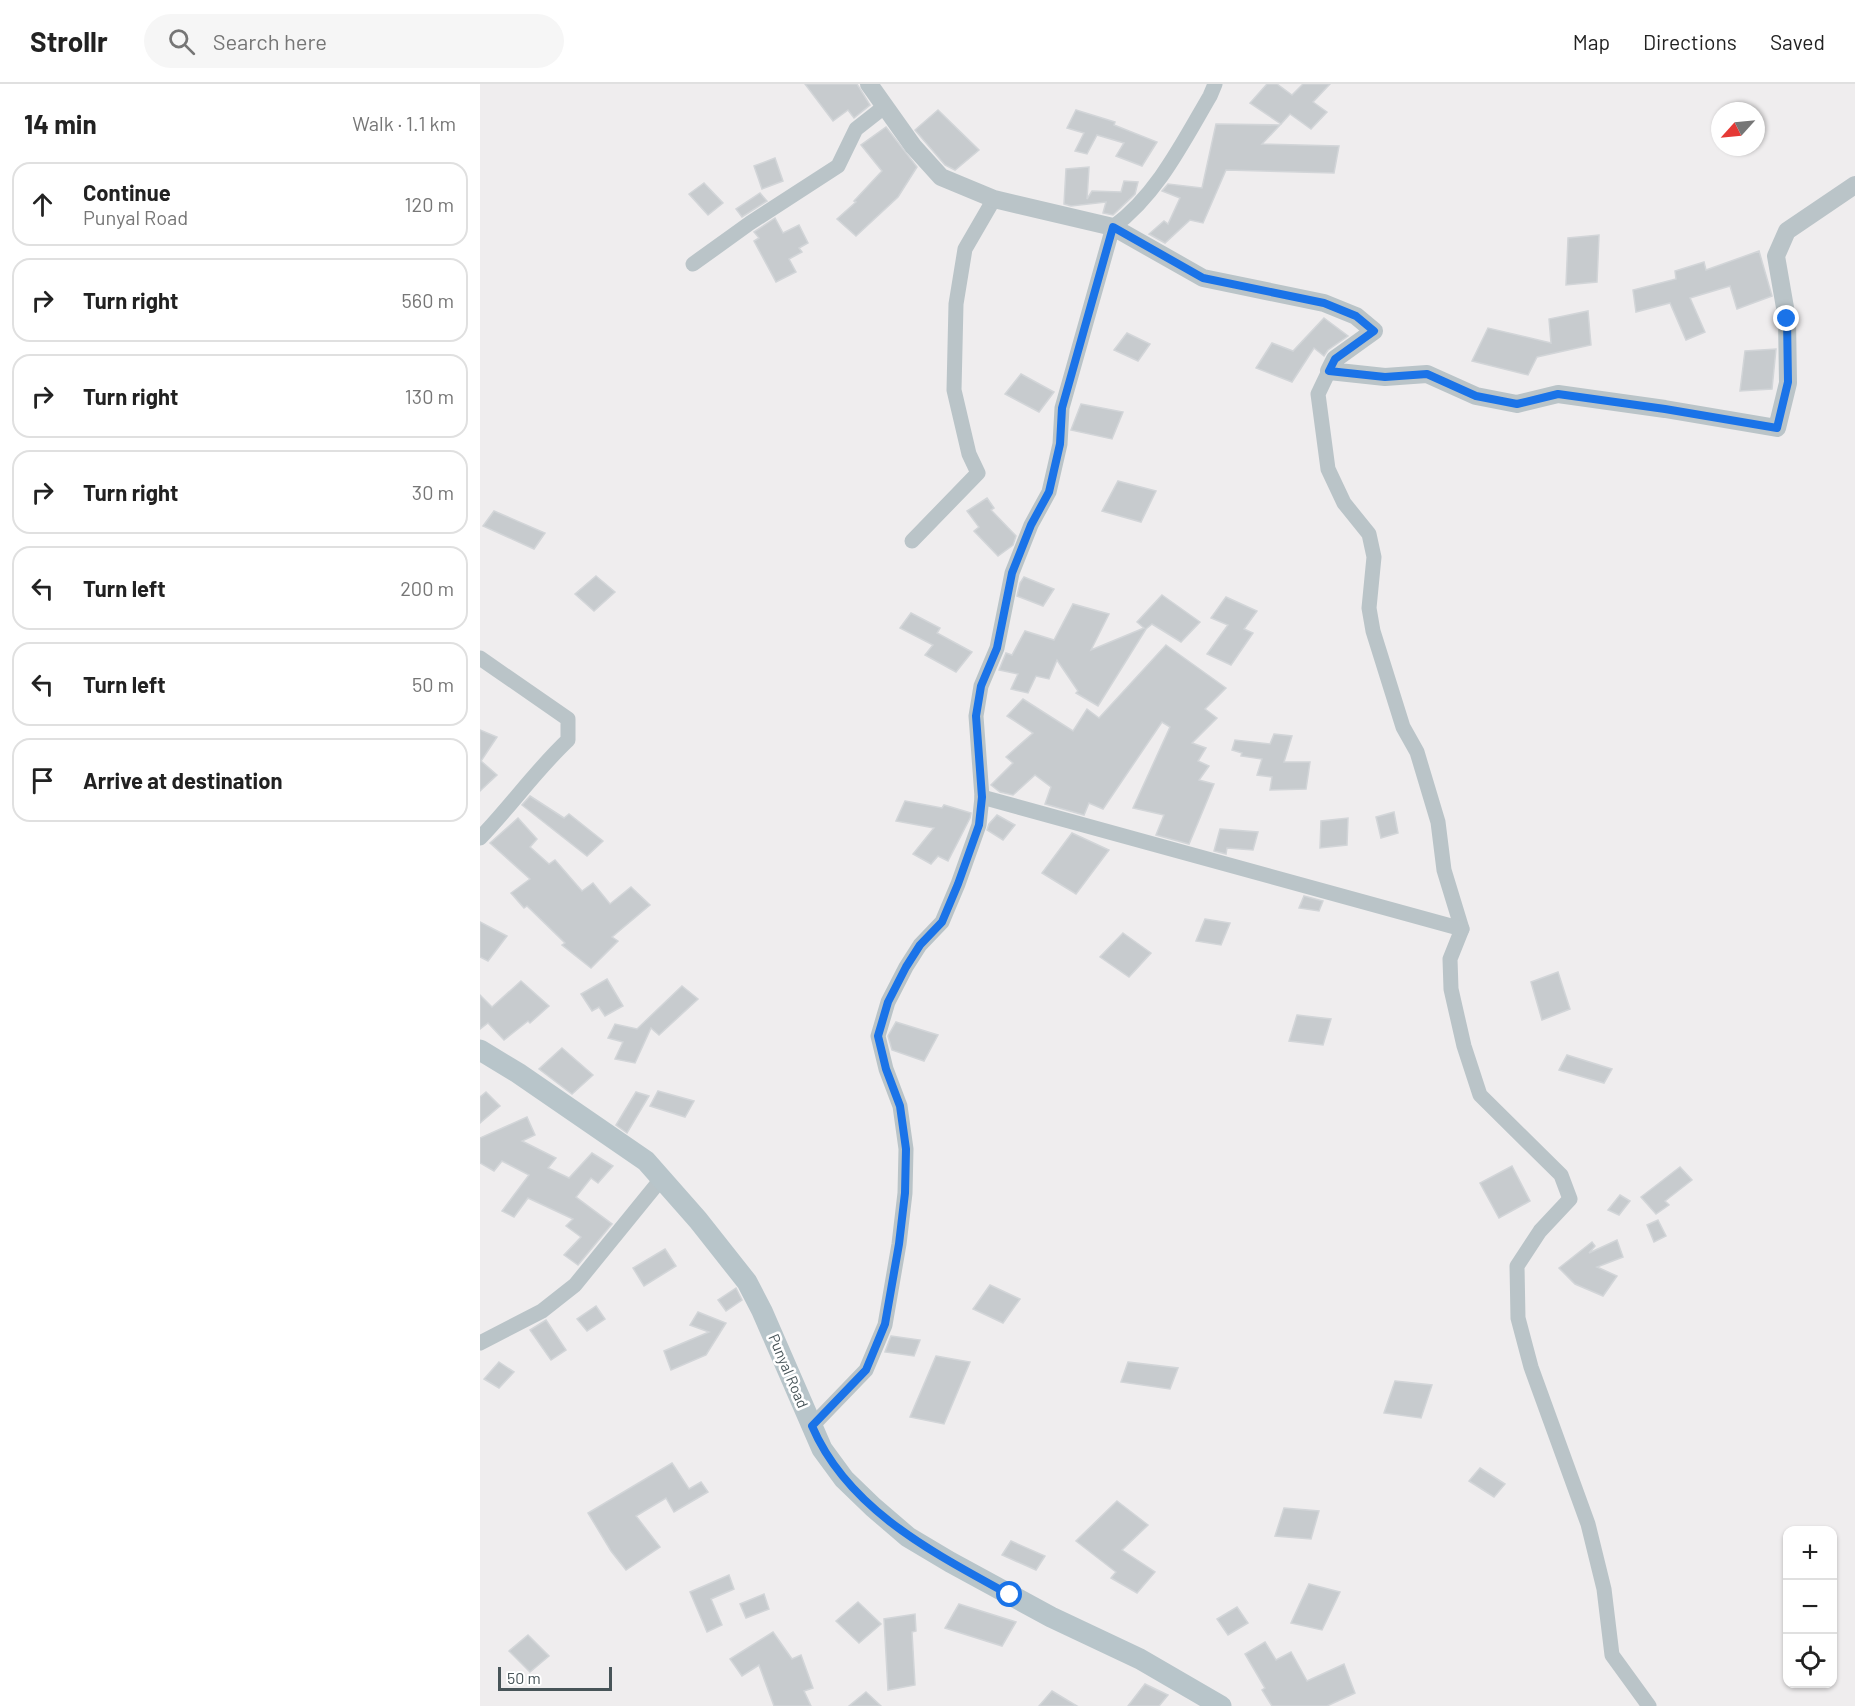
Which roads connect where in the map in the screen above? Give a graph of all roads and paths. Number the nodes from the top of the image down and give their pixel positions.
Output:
1 (869, 84) edge
2 (1215, 84) edge
3 (884, 107) junction
4 (1855, 185) edge
5 (994, 199) junction
6 (1113, 227) junction
7 (693, 264) dead end
8 (1329, 371) junction
9 (912, 541) dead end
10 (480, 658) edge
11 (982, 797) junction
12 (480, 838) edge
13 (1462, 929) junction
14 (480, 1050) edge
15 (662, 1178) junction
16 (480, 1343) edge
17 (812, 1426) junction
18 (1221, 1706) edge
19 (1648, 1706) edge

1 - 3 street
2 - 6 street
3 - 5 street
3 - 7 street
4 - 8 street
5 - 6 street
5 - 9 street
6 - 8 street
6 - 11 street
8 - 13 street
10 - 12 street
11 - 13 street
11 - 17 street
13 - 19 street
14 - 15 main road, Punyal Road
15 - 16 street
15 - 17 main road, Punyal Road
17 - 18 main road, Punyal Road

